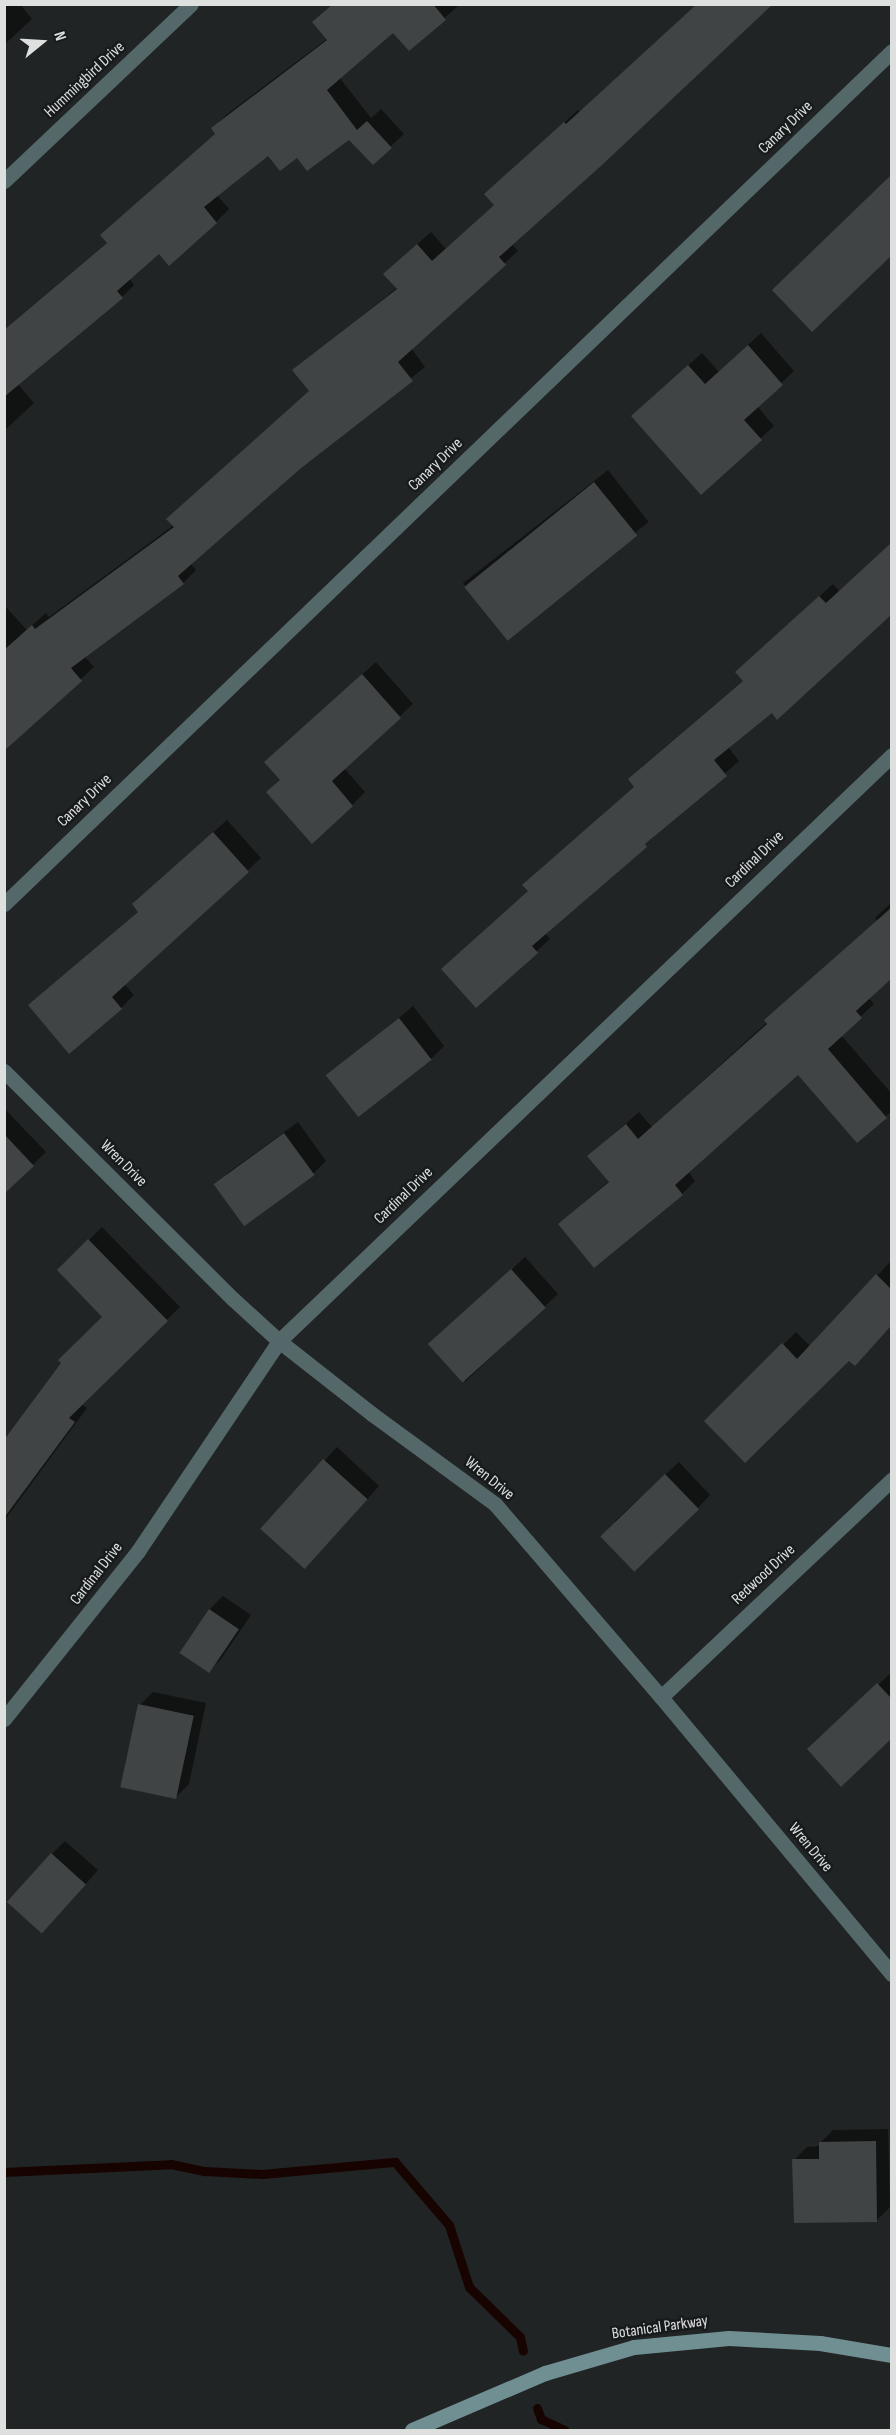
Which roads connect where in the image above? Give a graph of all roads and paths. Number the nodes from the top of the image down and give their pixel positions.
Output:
1 (191, 4) edge
2 (891, 51) edge
3 (4, 181) edge
4 (891, 755) edge
5 (4, 904) edge
6 (4, 1071) edge
7 (279, 1341) junction
8 (891, 1479) edge
9 (662, 1697) junction
10 (4, 1719) edge
11 (891, 1974) edge
12 (891, 2355) edge
13 (412, 2430) edge

1 - 3 street, Hummingbird Drive
2 - 5 street, Canary Drive
4 - 7 street, Cardinal Drive
6 - 7 street, Wren Drive
7 - 9 street, Wren Drive
7 - 10 street, Cardinal Drive
8 - 9 street, Redwood Drive
9 - 11 street, Wren Drive
12 - 13 street, Botanical Parkway

